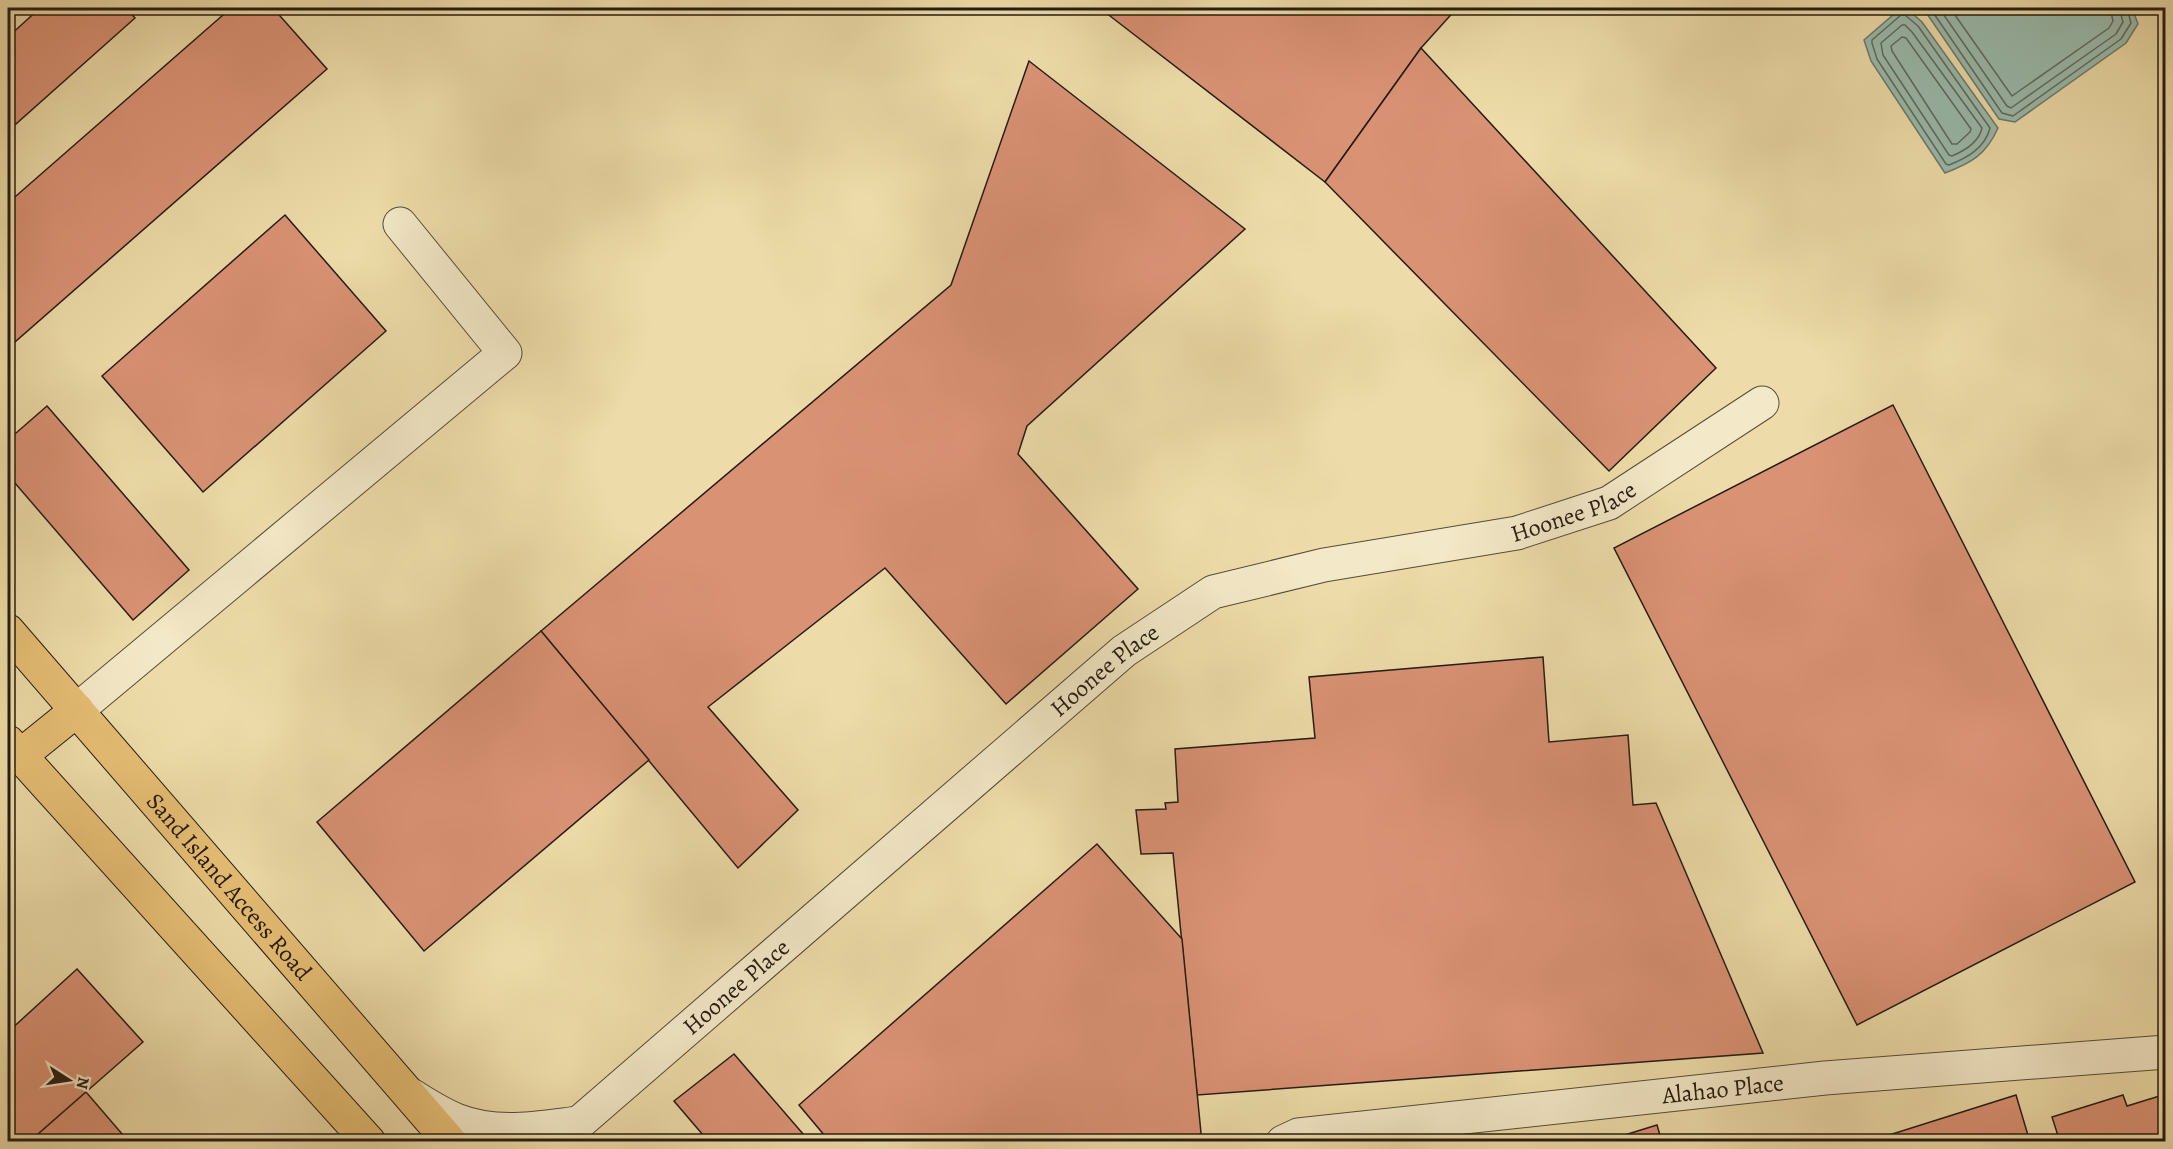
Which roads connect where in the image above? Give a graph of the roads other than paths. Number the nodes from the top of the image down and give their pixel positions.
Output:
1 (400, 224) dead end
2 (1762, 403) dead end
3 (8, 631) edge
4 (77, 710) junction
5 (14, 749) edge
6 (2166, 1053) edge
7 (410, 1095) junction
8 (569, 1136) edge
9 (369, 1142) edge
10 (450, 1142) edge
11 (1283, 1142) edge

1 - 4 street
2 - 8 street, Hoonee Place
3 - 4 main road, Sand Island Access Road
4 - 5 main road
4 - 7 main road, Sand Island Access Road
5 - 9 main road
6 - 11 street, Alahao Place
7 - 8 street
7 - 10 main road, Sand Island Access Road

